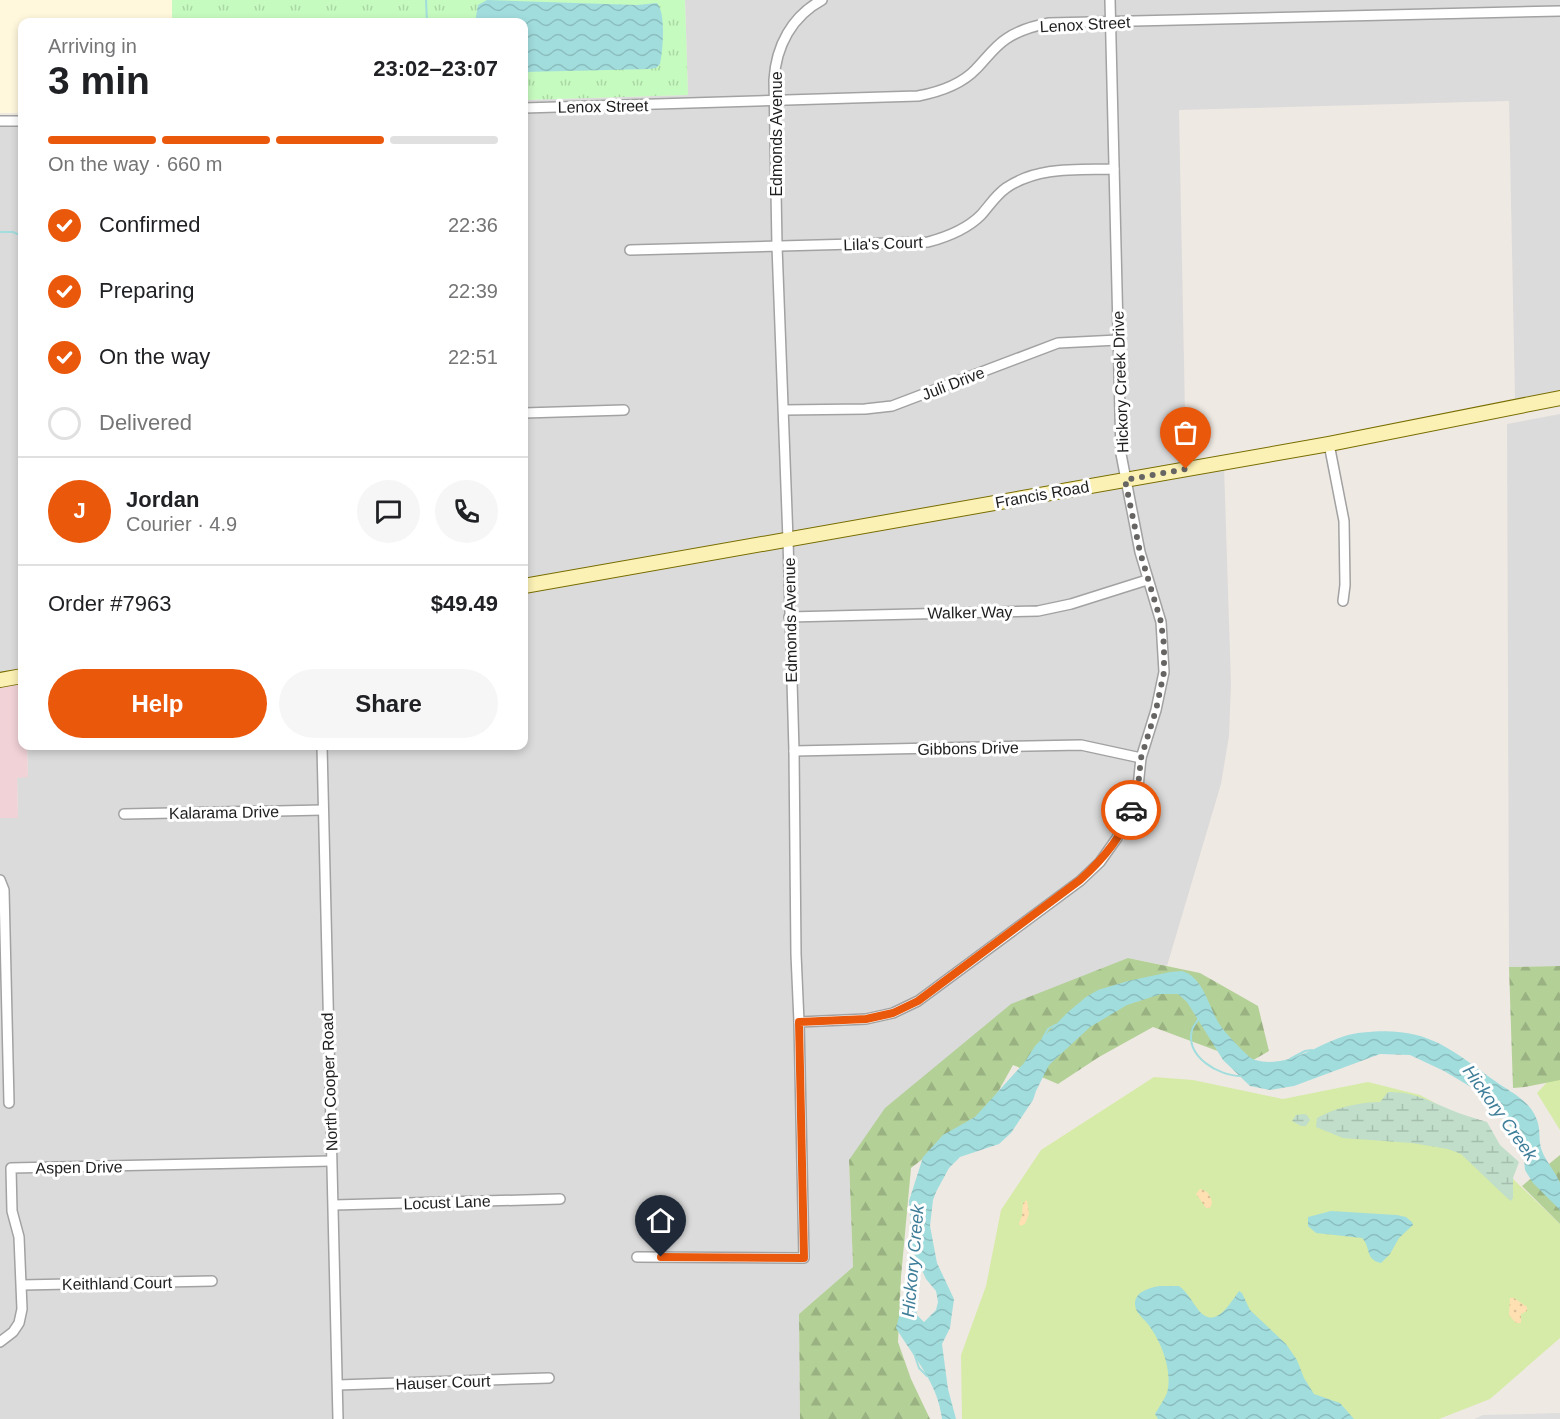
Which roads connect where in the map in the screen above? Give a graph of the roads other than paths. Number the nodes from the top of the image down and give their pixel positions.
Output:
1 (822, 0) edge
2 (1110, 0) edge
3 (1560, 11) edge
4 (1111, 21) junction
5 (774, 100) junction
6 (528, 108) edge
7 (0, 121) edge
8 (18, 121) edge
9 (1114, 169) junction
10 (777, 246) junction
11 (630, 250) dead end
12 (1118, 340) junction
13 (1560, 398) edge
14 (624, 410) dead end
15 (784, 410) junction
16 (528, 413) edge
17 (1329, 444) junction
18 (1125, 480) junction
19 (788, 540) junction
20 (1147, 580) junction
21 (528, 585) edge
22 (1343, 601) dead end
23 (789, 617) junction
24 (18, 677) edge
25 (0, 680) edge
26 (322, 750) edge
27 (794, 752) junction
28 (1141, 758) junction
29 (323, 810) junction
30 (124, 814) dead end
31 (0, 880) edge
32 (799, 1022) junction
33 (9, 1103) dead end
34 (331, 1161) junction
35 (560, 1199) dead end
36 (334, 1205) junction
37 (637, 1257) dead end
38 (213, 1281) dead end
39 (22, 1285) junction
40 (0, 1341) edge
41 (549, 1378) dead end
42 (338, 1385) junction
43 (338, 1419) edge

1 - 5 street, Edmonds Avenue
2 - 4 street, Hickory Creek Drive
3 - 4 street, Lenox Street
4 - 5 street, Lenox Street
4 - 9 street, Hickory Creek Drive
5 - 6 street, Lenox Street
5 - 10 street, Edmonds Avenue
7 - 8 street
9 - 10 street, Lila's Court
9 - 12 street, Hickory Creek Drive
10 - 11 street, Lila's Court
10 - 15 street, Edmonds Avenue
12 - 15 street, Juli Drive
12 - 18 street, Hickory Creek Drive
13 - 17 street, Francis Road
14 - 16 street
15 - 19 street, Edmonds Avenue
17 - 18 street, Francis Road
17 - 22 street
18 - 19 street, Francis Road
18 - 20 street, Hickory Creek Drive
19 - 21 street, Francis Road
19 - 23 street, Edmonds Avenue
20 - 23 street, Walker Way
20 - 28 street, Hickory Creek Drive
23 - 27 street, Edmonds Avenue
24 - 25 street
26 - 29 street, North Cooper Road
27 - 28 street, Gibbons Drive
27 - 32 street, Edmonds Avenue
28 - 32 street, Hickory Creek Drive
29 - 30 street, Kalarama Drive
29 - 34 street, North Cooper Road
31 - 33 street
32 - 37 street, Edmonds Avenue
34 - 36 street, North Cooper Road
34 - 39 street, Aspen Drive
35 - 36 street, Locust Lane
36 - 42 street, North Cooper Road
38 - 39 street, Keithland Court
39 - 40 street, Aspen Drive
41 - 42 street, Hauser Court
42 - 43 street, North Cooper Road

